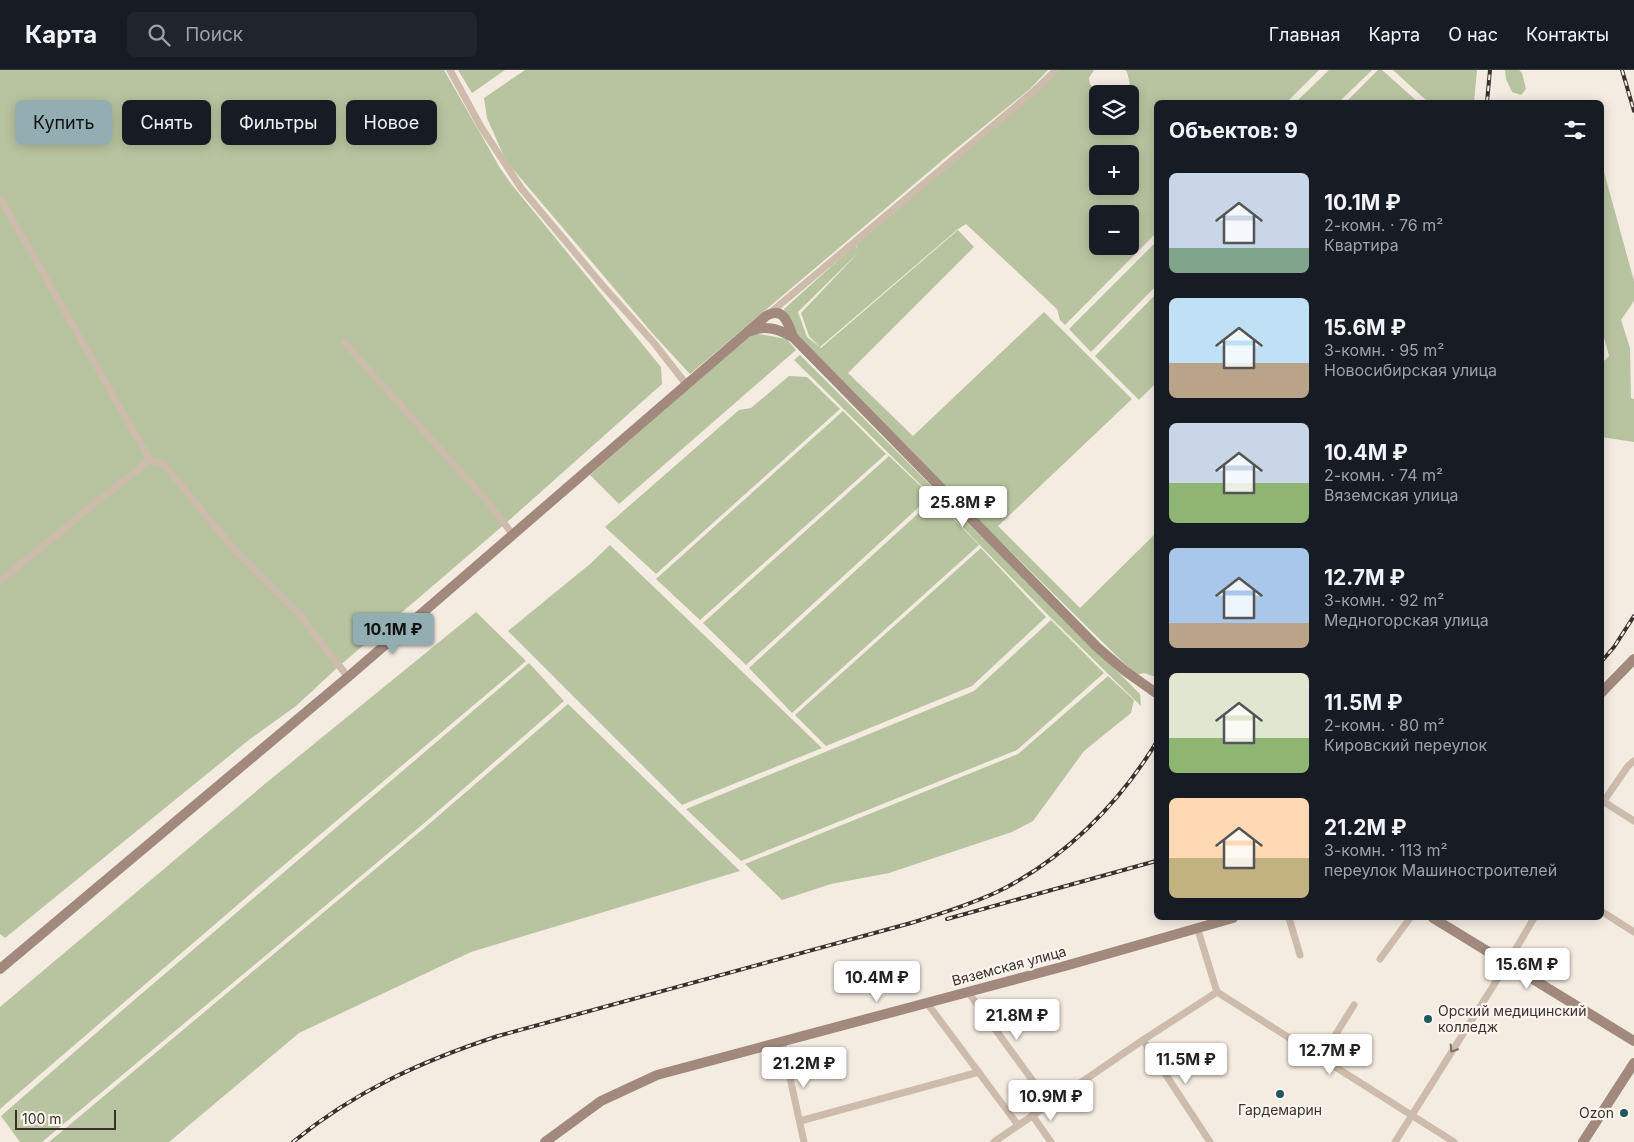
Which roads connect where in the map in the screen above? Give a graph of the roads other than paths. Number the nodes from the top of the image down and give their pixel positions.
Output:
1 (450, 70) edge
2 (1056, 70) edge
3 (0, 198) edge
4 (766, 316) junction
5 (746, 333) junction
6 (793, 337) junction
7 (345, 343) dead end
8 (686, 384) junction
9 (150, 460) junction
10 (513, 535) junction
11 (0, 581) edge
12 (1634, 659) edge
13 (348, 677) junction
14 (1604, 690) edge
15 (1154, 693) edge
16 (1634, 761) edge
17 (1604, 799) edge
18 (1604, 803) edge
19 (1634, 821) edge
20 (1604, 913) edge
21 (1225, 920) edge
22 (1289, 920) edge
23 (1409, 920) edge
24 (1435, 920) edge
25 (1533, 920) edge
26 (1197, 927) junction
27 (1634, 932) edge
28 (1300, 955) dead end
29 (1380, 959) dead end
30 (1507, 964) junction
31 (0, 969) edge
32 (968, 992) junction
33 (1217, 992) junction
34 (927, 1003) junction
35 (1354, 1005) dead end
36 (1143, 1040) junction
37 (782, 1041) junction
38 (1634, 1041) edge
39 (1321, 1058) junction
40 (1634, 1063) edge
41 (979, 1072) junction
42 (1050, 1103) junction
43 (1032, 1115) junction
44 (1412, 1115) junction
45 (800, 1121) junction
46 (1018, 1125) junction
47 (545, 1142) edge
48 (804, 1142) edge
49 (994, 1142) edge
50 (1051, 1142) edge
51 (1210, 1142) edge
52 (1395, 1142) edge
53 (1454, 1142) edge
54 (1583, 1142) edge

1 - 8 street
2 - 4 street
3 - 9 street
4 - 5 main road
4 - 6 main road
5 - 6 main road
5 - 8 main road
6 - 15 main road
7 - 10 street
8 - 10 main road
9 - 11 street
9 - 13 street
10 - 13 main road
12 - 14 main road
13 - 31 main road
16 - 17 street
18 - 19 street
20 - 27 street
21 - 26 main road, Вяземская улица
22 - 28 street
23 - 29 street
24 - 30 main road
25 - 30 street
26 - 32 main road, Вяземская улица
26 - 33 street
30 - 38 main road
30 -> 44 street
32 - 34 main road, Вяземская улица
32 - 42 street
33 - 36 street
33 - 39 street
34 - 37 main road, Вяземская улица
34 - 41 street
35 - 39 street
36 - 42 street
36 - 51 street
37 - 45 street
37 - 47 main road, Вяземская улица
39 - 44 street
40 - 54 main road
41 - 45 street
41 - 46 street
42 - 43 street
43 - 46 street
43 - 50 street
44 - 52 street
44 - 53 street
45 - 48 street
46 - 49 street

